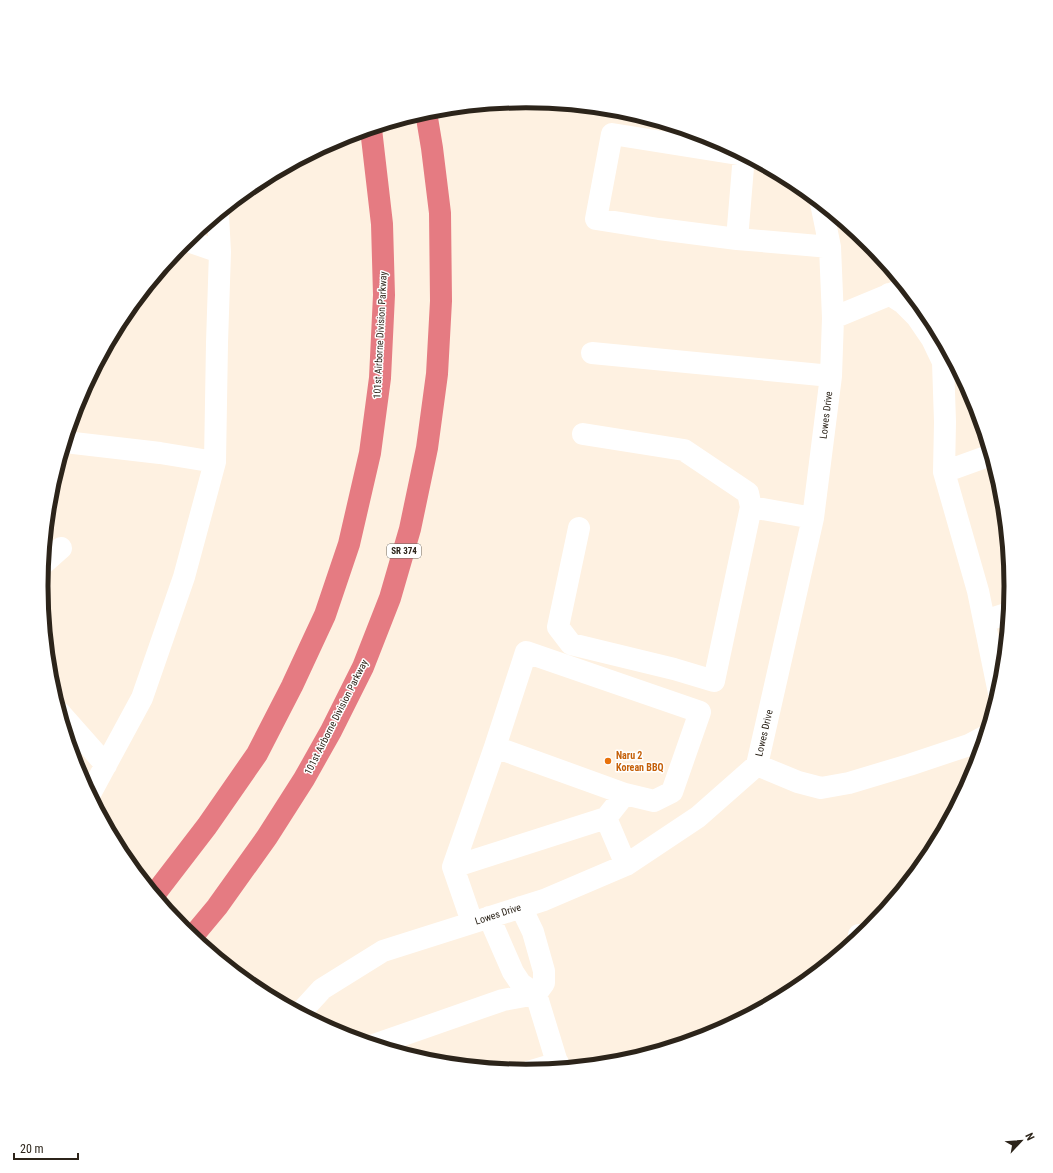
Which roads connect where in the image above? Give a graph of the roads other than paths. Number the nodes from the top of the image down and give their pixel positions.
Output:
1 (427, 118) edge
2 (372, 134) edge
3 (728, 153) edge
4 (744, 160) edge
5 (823, 211) edge
6 (218, 221) edge
7 (737, 239) junction
8 (194, 243) edge
9 (830, 247) junction
10 (220, 252) junction
11 (898, 291) edge
12 (833, 318) junction
13 (592, 353) dead end
14 (948, 361) edge
15 (831, 376) junction
16 (583, 434) dead end
17 (70, 443) edge
18 (987, 456) edge
19 (215, 462) junction
20 (944, 472) junction
21 (751, 507) junction
22 (813, 518) junction
23 (579, 528) dead end
24 (61, 548) dead end
25 (49, 559) edge
26 (1004, 615) edge
27 (984, 621) junction
28 (996, 679) edge
29 (67, 721) edge
30 (980, 739) edge
31 (495, 747) junction
32 (106, 765) junction
33 (757, 765) junction
34 (93, 789) edge
35 (625, 794) junction
36 (606, 818) junction
37 (626, 865) junction
38 (453, 867) junction
39 (157, 891) edge
40 (521, 907) junction
41 (480, 920) junction
42 (196, 932) edge
43 (536, 994) junction
44 (303, 1010) edge
45 (384, 1043) edge
46 (557, 1064) edge

1 - 42 highway, 101st Airborne Division Parkway / SR 374
2 - 39 highway, 101st Airborne Division Parkway
3 - 7 street
4 - 7 street
5 - 9 street, Lowes Drive
6 - 10 street
7 - 9 street
8 - 10 street
9 - 12 street, Lowes Drive
10 - 19 street
11 - 12 street
11 - 14 street
12 - 15 street, Lowes Drive
13 - 15 street
14 - 20 street
15 - 22 street, Lowes Drive
16 - 21 street
17 - 19 street
18 - 20 street
19 - 32 street
20 - 27 street
21 - 22 street
21 - 23 street
22 - 33 street, Lowes Drive
24 - 25 street
26 - 27 street
27 - 28 street
29 - 32 street
30 - 33 street
31 - 35 street
31 - 35 street
31 - 38 street
32 - 34 street
33 - 37 street, Lowes Drive
35 - 36 street
36 - 37 street
36 - 38 street
37 - 40 street, Lowes Drive
38 - 41 street
40 - 41 street, Lowes Drive
40 - 43 street
41 - 43 street
41 - 44 street, Lowes Drive
43 - 45 street
43 - 46 street

